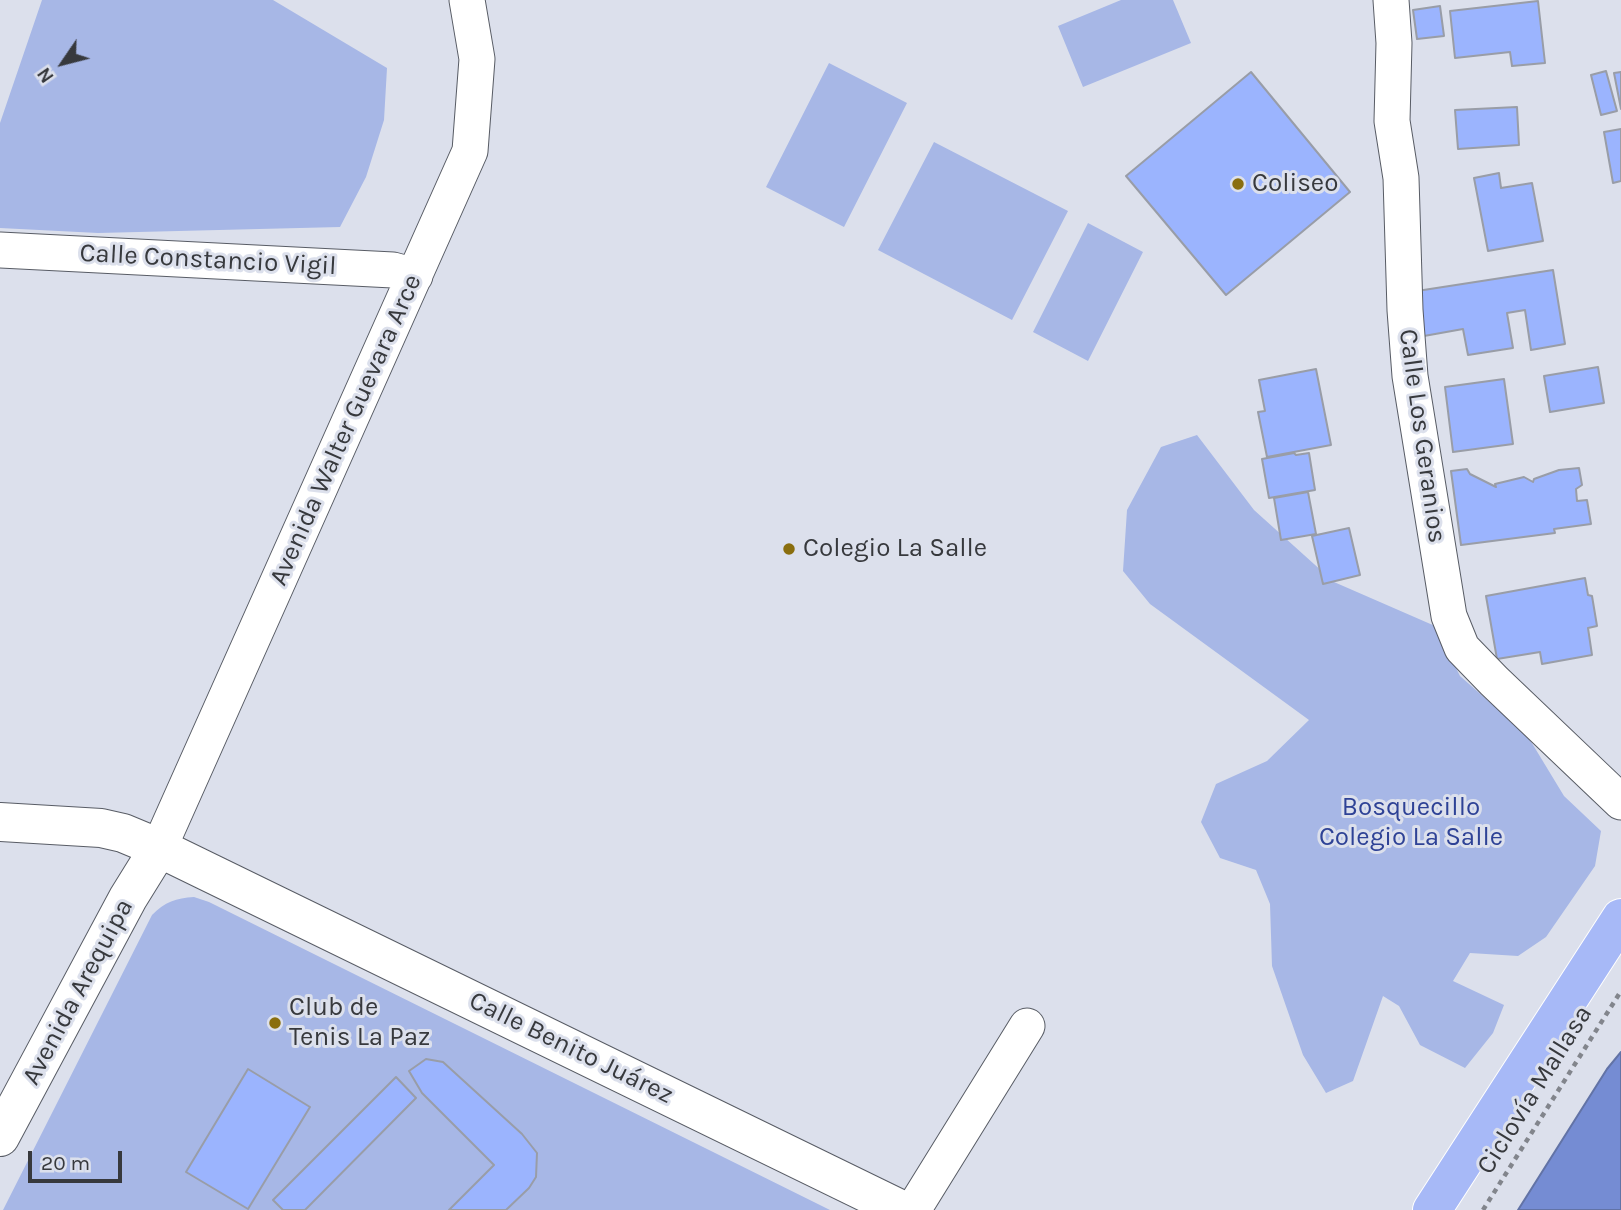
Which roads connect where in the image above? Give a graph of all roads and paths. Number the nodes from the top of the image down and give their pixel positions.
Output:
1 (467, 0) edge
2 (1391, 0) edge
3 (0, 250) edge
4 (415, 276) junction
5 (1621, 802) edge
6 (0, 822) edge
7 (159, 848) junction
8 (1621, 918) edge
9 (1621, 991) edge
10 (1027, 1026) dead end
11 (0, 1137) edge
12 (902, 1210) edge
13 (913, 1210) edge
14 (1432, 1210) edge
15 (1482, 1210) edge

1 - 4 street, Avenida Walter Guevara Arce
2 - 5 street, Calle Los Geranios
3 - 4 street, Calle Constancio Vigil
4 - 7 street, Avenida Walter Guevara Arce
6 - 7 main road, Calle Benito Juárez
7 - 11 main road, Avenida Arequipa
7 - 12 main road, Calle Benito Juárez
8 - 14 main road
9 - 15 path, Ciclovía Mallasa
10 - 13 street

